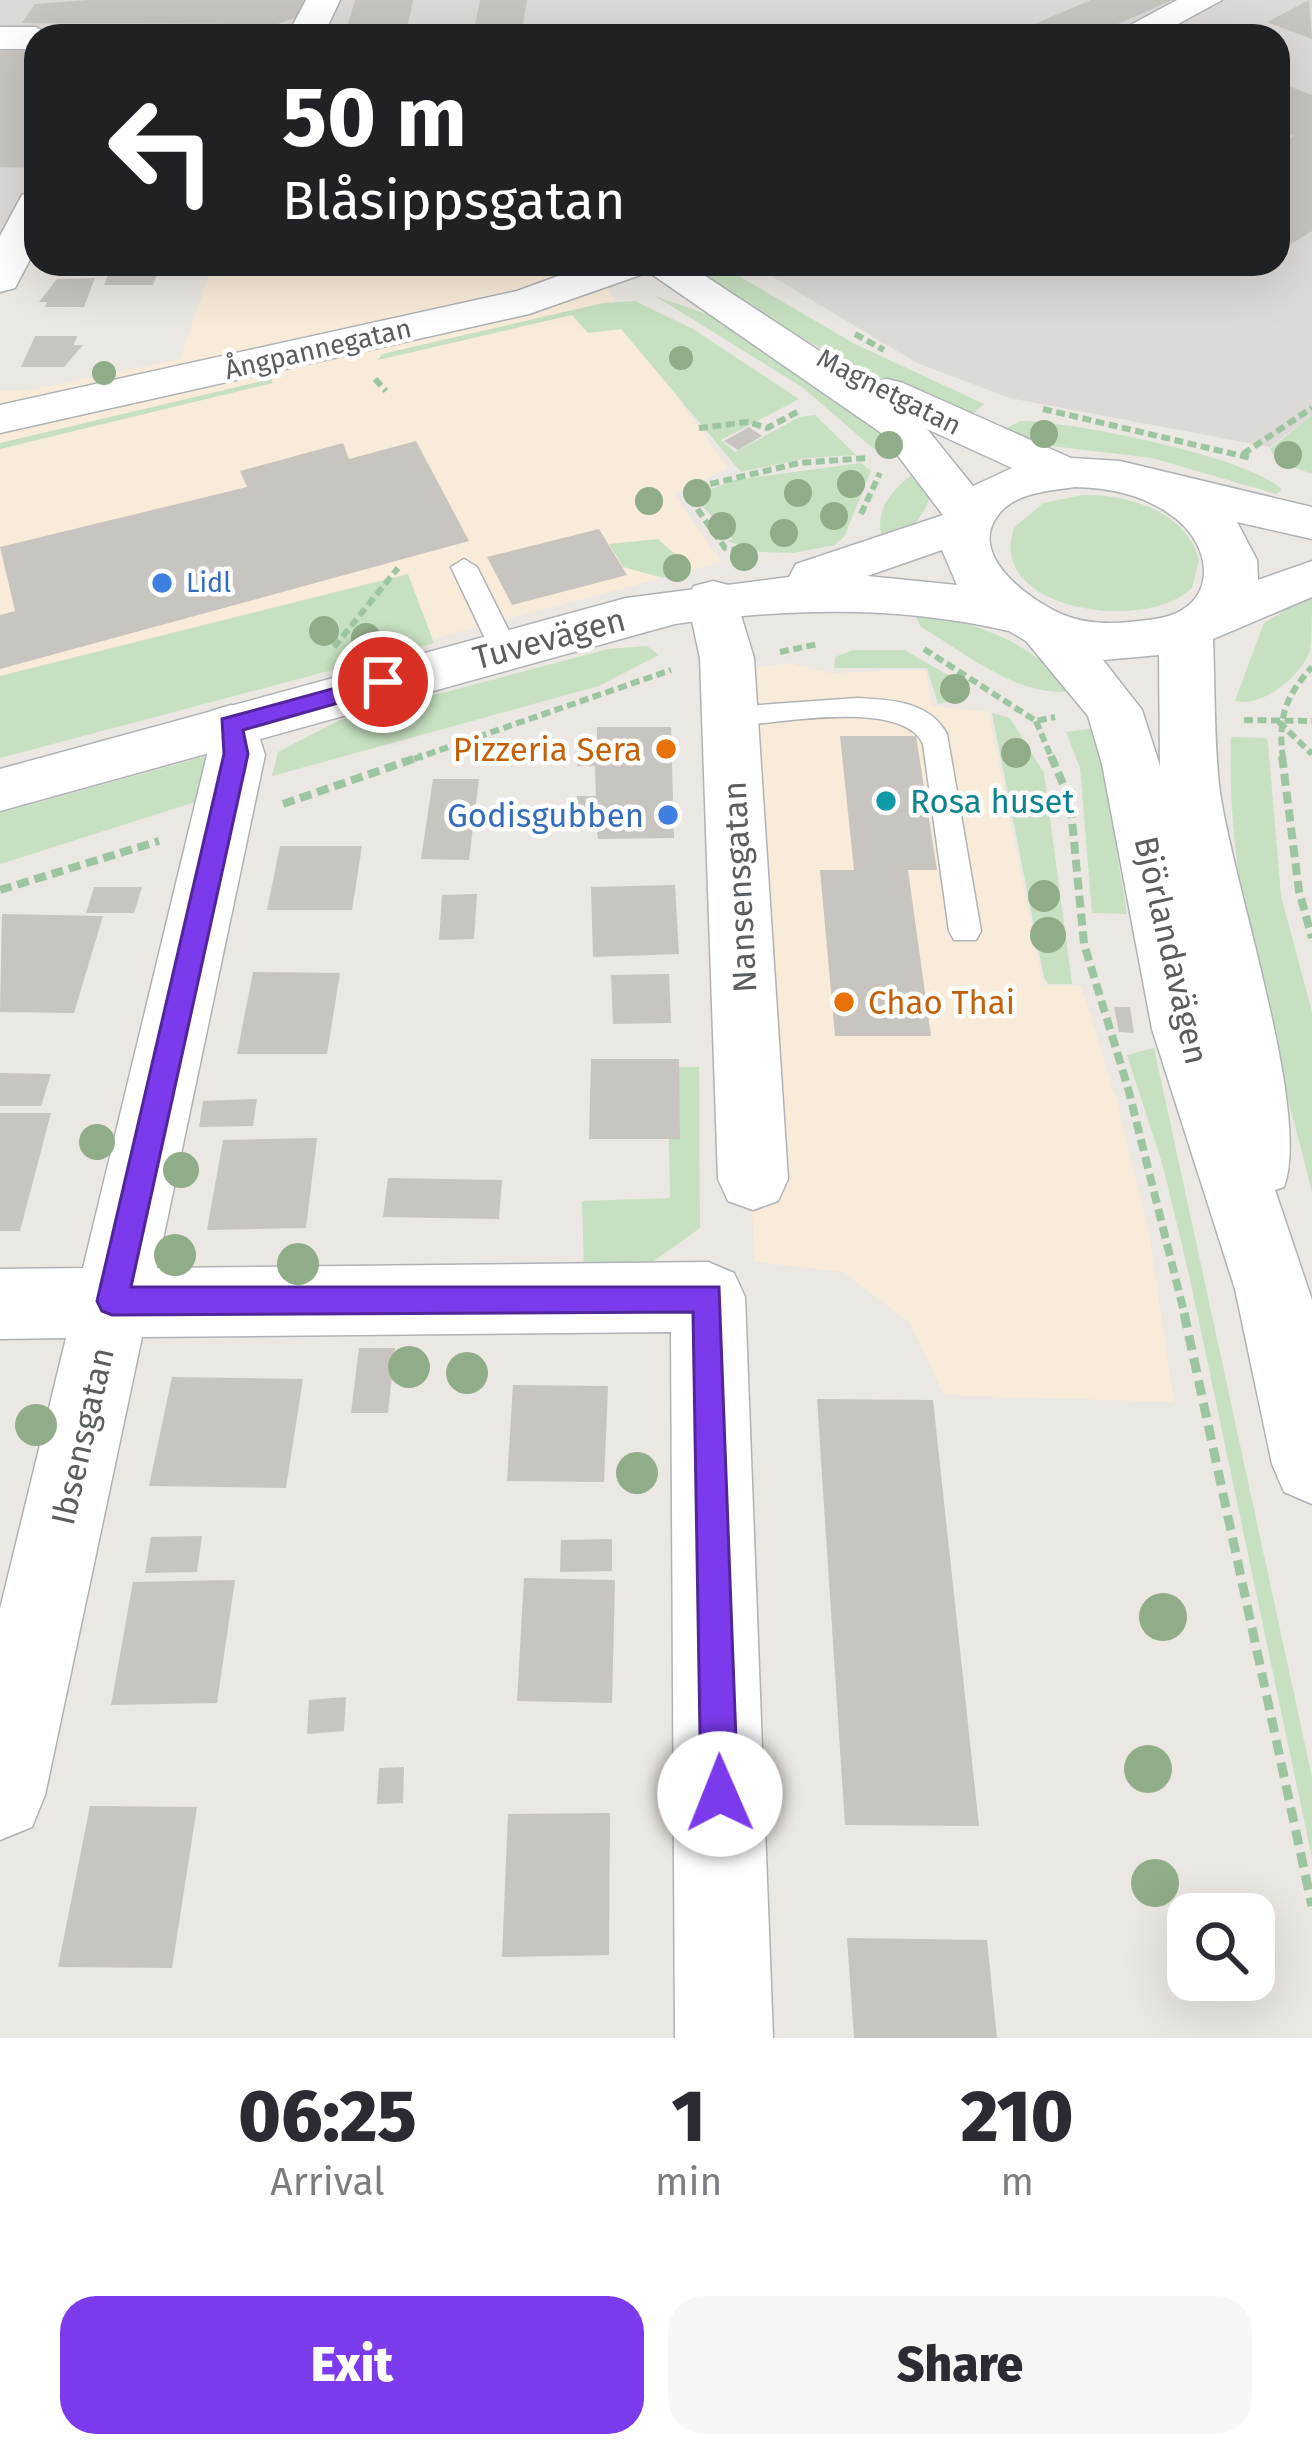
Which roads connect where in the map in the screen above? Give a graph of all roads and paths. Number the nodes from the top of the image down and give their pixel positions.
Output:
1 (1205, 0) edge
2 (1154, 24) edge
3 (24, 229) edge
4 (599, 276) edge
5 (677, 276) edge
6 (0, 279) edge
7 (720, 303) junction
8 (850, 331) dead end
9 (888, 353) dead end
10 (367, 371) dead end
11 (386, 392) dead end
12 (813, 404) dead end
13 (1027, 406) dead end
14 (1312, 408) edge
15 (0, 419) edge
16 (699, 428) dead end
17 (864, 448) dead end
18 (874, 458) junction
19 (885, 466) dead end
20 (1062, 472) junction
21 (1166, 491) junction
22 (969, 521) junction
23 (1312, 523) edge
24 (464, 567) dead end
25 (398, 568) dead end
26 (1312, 578) edge
27 (739, 581) junction
28 (1033, 623) junction
29 (1195, 626) junction
30 (830, 639) dead end
31 (332, 648) dead end
32 (505, 651) junction
33 (1312, 668) edge
34 (729, 687) junction
35 (1278, 720) junction
36 (1036, 721) dead end
37 (1312, 721) edge
38 (231, 725) junction
39 (1312, 754) edge
40 (0, 790) edge
41 (220, 823) junction
42 (0, 890) edge
43 (965, 931) dead end
44 (1312, 938) edge
45 (753, 1178) dead end
46 (1272, 1289) junction
47 (112, 1301) junction
48 (0, 1304) edge
49 (1312, 1464) edge
50 (0, 1795) edge
51 (1312, 1906) edge
52 (724, 2038) edge

1 - 2 street
3 - 6 street
4 - 15 street, Ångpannegatan
5 - 7 street, Magnetgatan
7 - 20 street, Magnetgatan
7 - 22 street, Magnetgatan
8 - 9 path
10 - 11 path
12 - 16 path
13 - 14 path
17 - 18 path
18 - 19 path
18 - 27 path
20 - 21 street, Björlandavägen
20 - 22 street, Björlandavägen
21 - 23 street
21 - 29 street, Björlandavägen
22 - 27 street, Tuvevägen
22 - 28 street, Björlandavägen
24 - 32 lane
25 - 31 path
26 - 29 street
27 - 28 street, Tuvevägen
27 - 32 street, Tuvevägen
27 - 34 street, Nansensgatan
28 - 29 street, Björlandavägen
28 - 46 street, Björlandavägen
29 - 46 street, Björlandavägen
30 - 34 path
32 - 38 street, Tuvevägen
33 - 35 path
34 - 41 path
34 - 43 lane
34 - 45 street, Nansensgatan
35 - 37 path
35 - 39 path
35 - 44 path
36 - 51 path
38 - 40 street, Tuvevägen
38 - 41 street, Ibsensgatan
41 - 42 path
41 - 47 street, Ibsensgatan
46 - 49 street, Björlandavägen
47 - 48 street
47 - 50 street, Ibsensgatan
47 - 52 street

